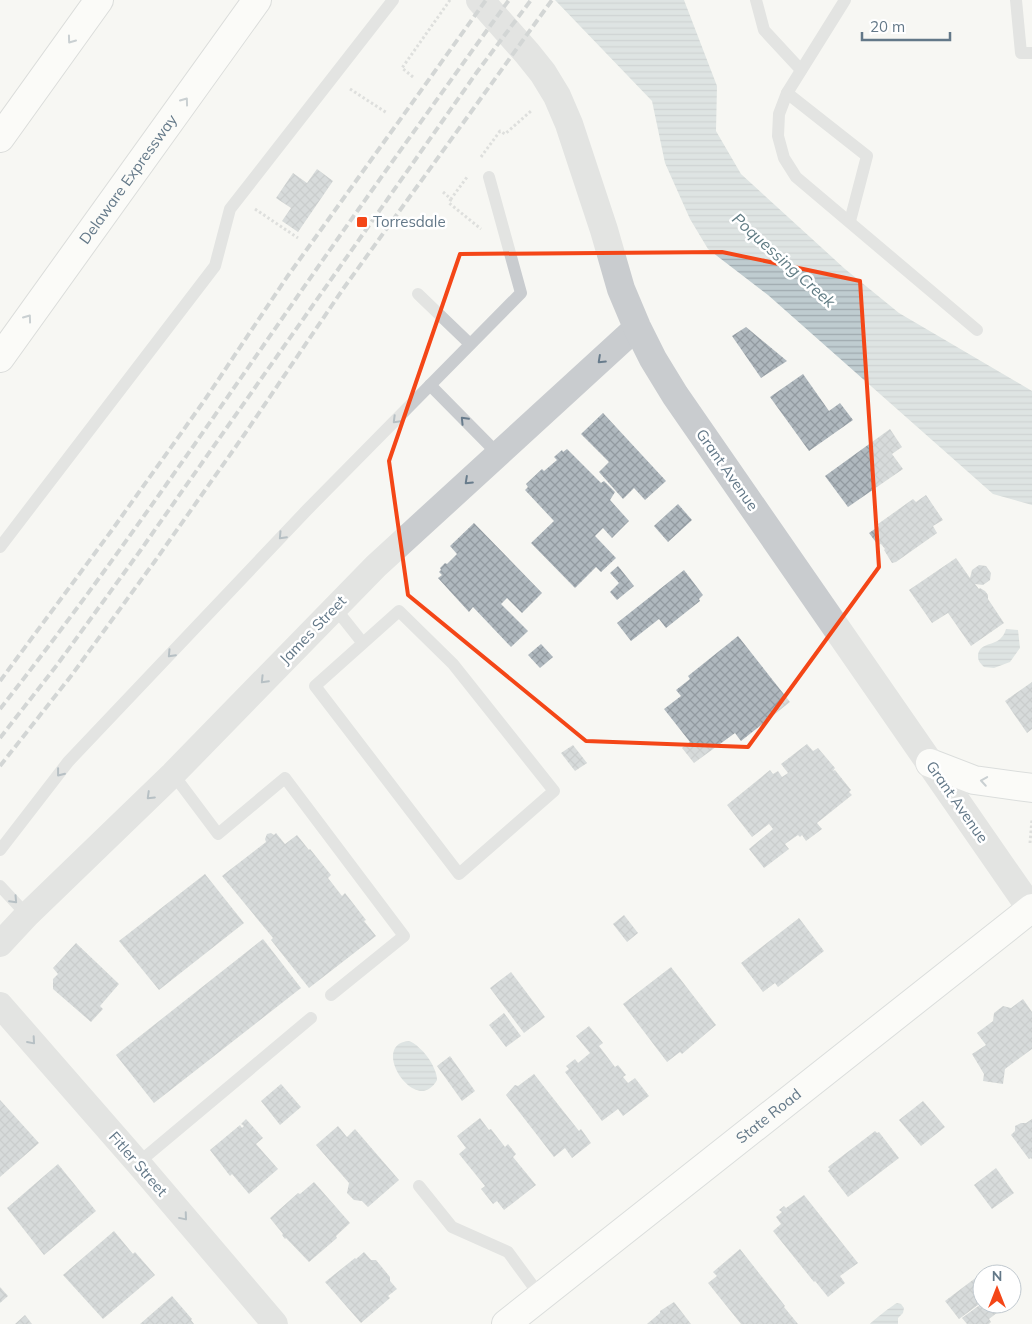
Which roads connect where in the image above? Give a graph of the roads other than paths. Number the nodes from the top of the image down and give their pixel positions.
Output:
1 (99, 0) edge
2 (257, 0) edge
3 (393, 0) edge
4 (480, 0) edge
5 (756, 0) edge
6 (845, 0) edge
7 (1016, 0) edge
8 (1032, 52) edge
9 (801, 70) junction
10 (787, 93) junction
11 (0, 138) edge
12 (489, 177) dead end
13 (850, 221) junction
14 (418, 294) dead end
15 (637, 327) junction
16 (978, 330) dead end
17 (470, 344) junction
18 (0, 358) edge
19 (430, 385) junction
20 (498, 454) junction
21 (0, 547) edge
22 (335, 608) junction
23 (362, 642) junction
24 (930, 763) junction
25 (173, 774) junction
26 (1032, 788) edge
27 (0, 850) edge
28 (0, 886) edge
29 (1032, 910) edge
30 (27, 915) junction
31 (0, 944) edge
32 (331, 996) dead end
33 (0, 1005) edge
34 (311, 1018) dead end
35 (138, 1162) junction
36 (419, 1186) dead end
37 (541, 1297) junction
38 (275, 1324) edge
39 (506, 1324) edge

1 -> 11 main road
18 -> 2 main road, Delaware Expressway
3 - 21 lane
4 - 15 street, Grant Avenue
5 - 9 lane
6 - 9 lane
7 - 8 lane
9 - 10 lane
10 - 13 lane
10 - 13 lane
12 - 17 lane
13 - 16 lane
14 - 17 lane
15 -> 20 street, James Street
15 - 24 street, Grant Avenue
17 - 19 lane
20 -> 19 lane
19 -> 27 lane
20 -> 22 street, James Street
22 - 23 lane
22 -> 25 street, James Street
23 - 23 lane
26 -> 24 main road
24 - 29 street, Grant Avenue
25 -> 30 street, James Street
25 - 32 lane
28 -> 30 lane
29 - 37 main road, State Road
30 - 31 street, James Street
33 -> 35 street, Fitler Street
34 - 35 lane
35 -> 38 street, Fitler Street
36 - 37 lane
37 - 39 main road, State Road

